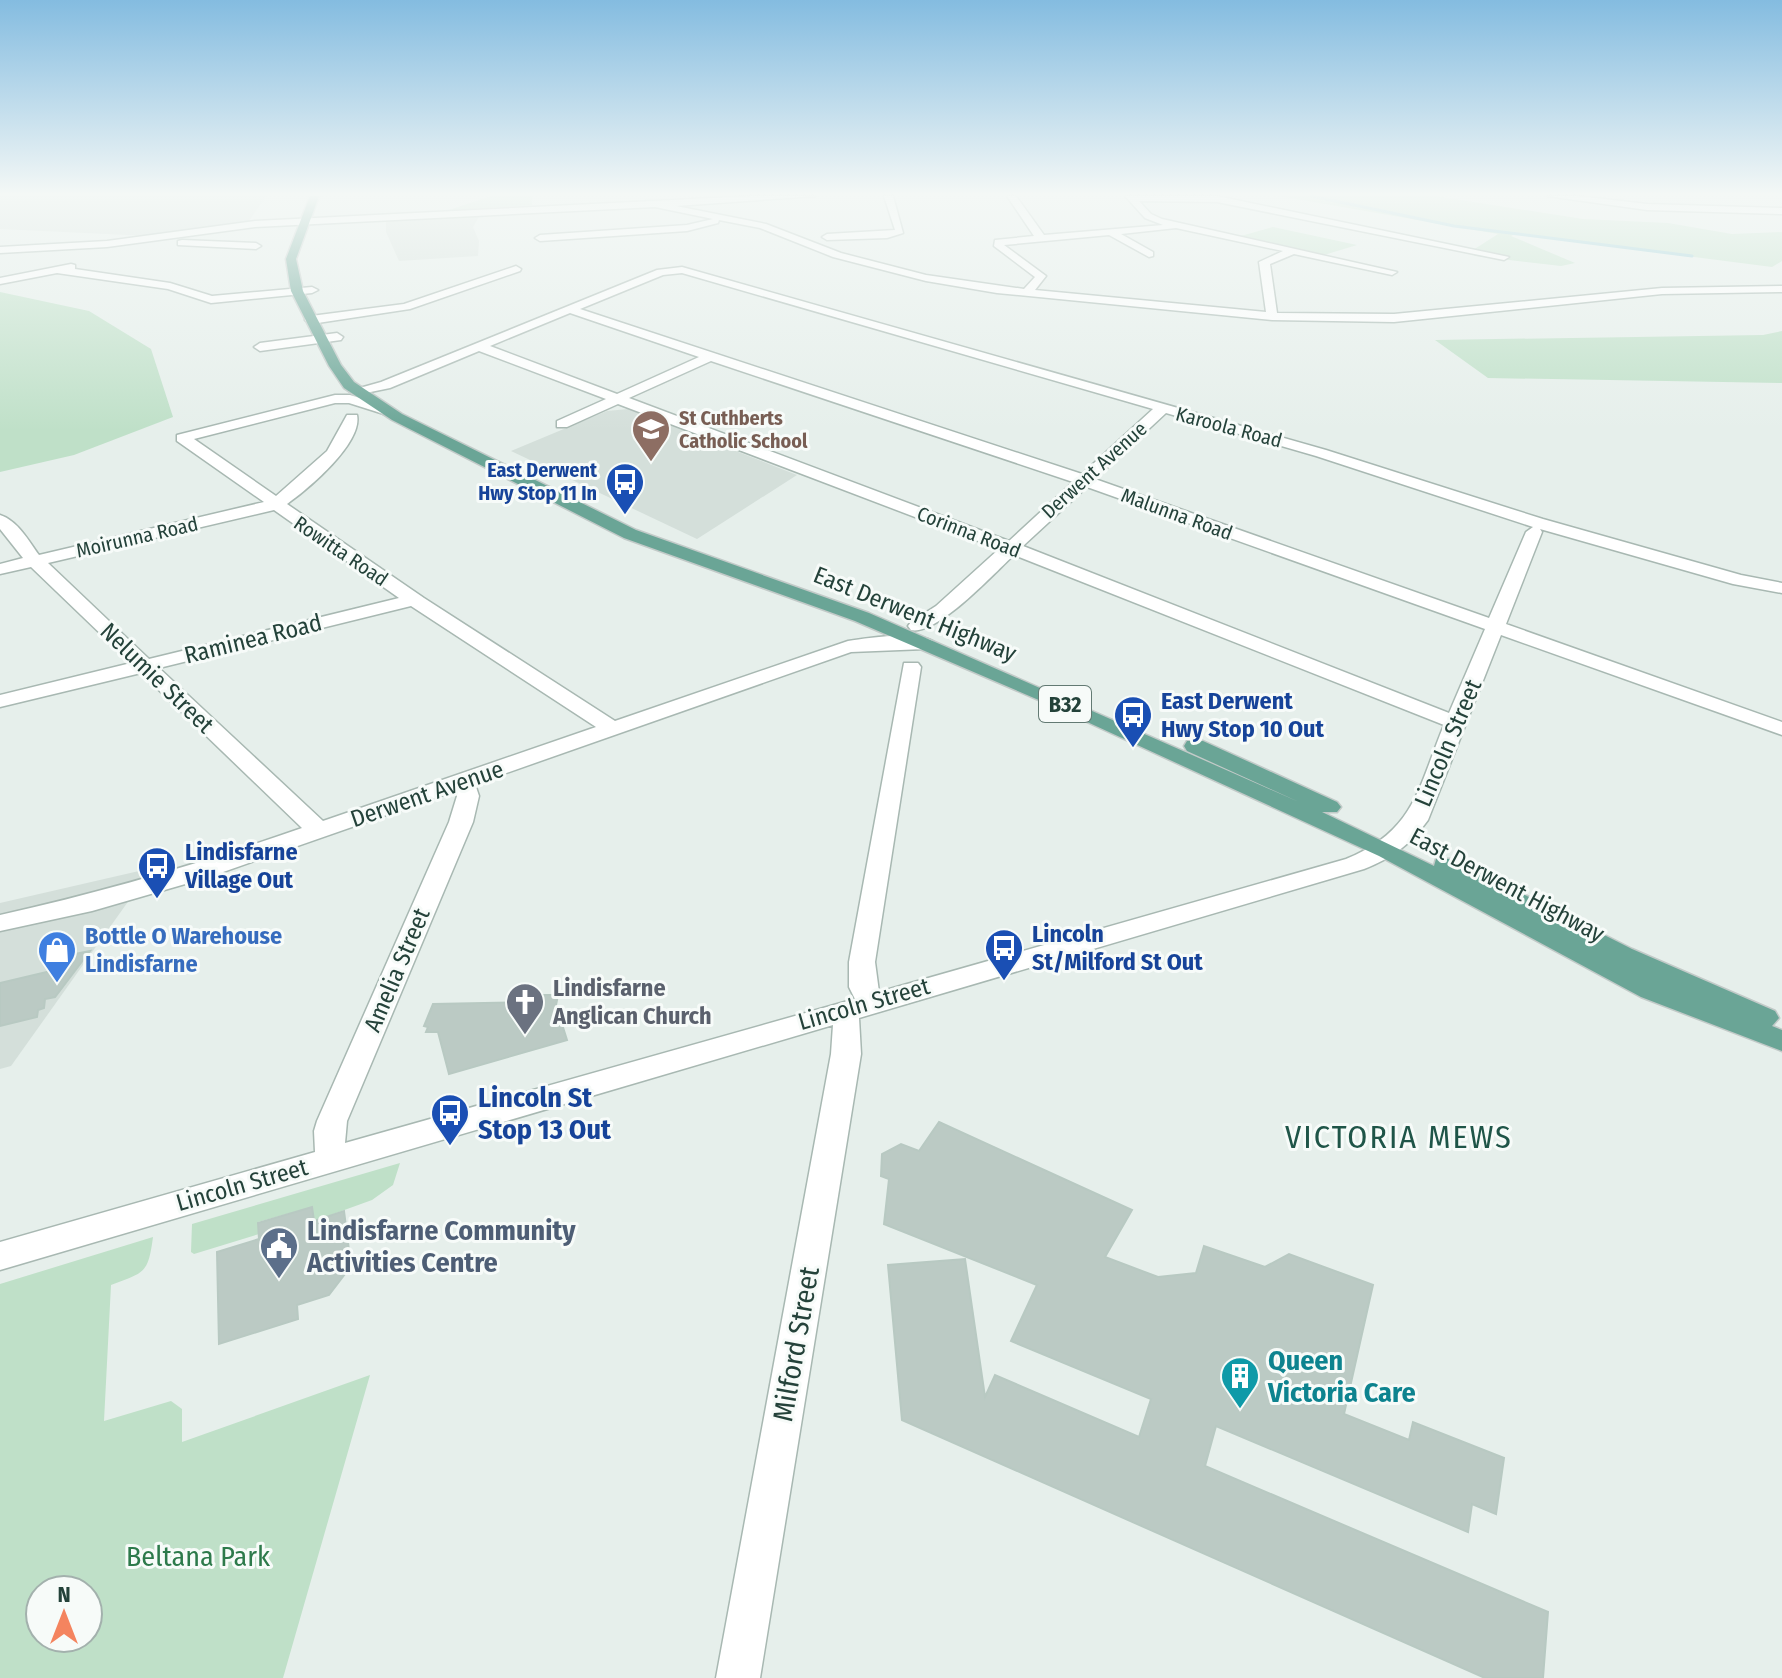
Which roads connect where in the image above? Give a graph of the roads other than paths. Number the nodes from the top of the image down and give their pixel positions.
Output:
1 (35, 274) edge
2 (88, 274) edge
3 (294, 274) edge
4 (305, 274) edge
5 (501, 274) edge
6 (655, 274) edge
7 (689, 274) edge
8 (912, 274) edge
9 (1039, 274) edge
10 (1266, 274) edge
11 (0, 281) edge
12 (1782, 289) edge
13 (312, 290) junction
14 (1152, 290) dead end
15 (297, 291) junction
16 (1027, 293) junction
17 (1125, 302) junction
18 (1139, 304) junction
19 (568, 309) junction
20 (1272, 316) junction
21 (1114, 317) dead end
22 (324, 328) junction
23 (478, 346) junction
24 (260, 347) dead end
25 (344, 350) dead end
26 (711, 356) junction
27 (363, 385) junction
28 (618, 398) junction
29 (307, 404) junction
30 (1162, 409) junction
31 (387, 411) junction
32 (352, 418) dead end
33 (562, 424) dead end
34 (1083, 480) junction
35 (274, 505) junction
36 (0, 520) edge
37 (1534, 532) dead end
38 (1010, 547) junction
39 (36, 560) junction
40 (0, 569) edge
41 (1782, 588) edge
42 (413, 600) junction
43 (862, 617) junction
44 (1495, 627) junction
45 (922, 635) junction
46 (848, 647) junction
47 (144, 665) junction
48 (911, 667) dead end
49 (0, 701) edge
50 (1458, 723) junction
51 (614, 729) junction
52 (1782, 729) edge
53 (463, 781) junction
54 (319, 831) junction
55 (1394, 846) junction
56 (0, 923) edge
57 (856, 1006) junction
58 (1782, 1024) edge
59 (1782, 1041) edge
60 (331, 1160) junction
61 (0, 1256) edge
62 (738, 1678) edge

1 - 11 street
2 - 15 street
3 - 15 main road, East Derwent Highway / B32
4 - 13 main road, East Derwent Highway / B32
5 - 22 street
6 - 19 street, Rowitta Road
7 - 30 street, Karoola Road
8 - 16 street
9 - 16 street
10 - 20 street
12 - 20 street
13 - 15 street
13 - 22 main road, East Derwent Highway / B32
14 - 18 street
15 - 22 main road, East Derwent Highway / B32
16 - 17 street
17 - 18 street
17 - 21 street
18 - 20 street
19 - 23 street, Rowitta Road
19 - 26 street, Malunna Road
22 - 24 street
22 - 25 main road, East Derwent Highway / B32
22 - 27 main road, East Derwent Highway / B32
23 - 27 street, Rowitta Road
23 - 28 street, Corinna Road
26 - 28 street
26 - 34 street, Malunna Road
27 - 29 street, Rowitta Road
27 - 31 main road, East Derwent Highway / B32
27 - 45 main road, East Derwent Highway / B32
28 - 33 street
28 - 38 street, Corinna Road
29 - 31 street, Rowitta Road
29 - 35 street, Rowitta Road
30 - 34 street, Derwent Avenue
30 - 41 street, Karoola Road
31 - 43 main road, East Derwent Highway / B32
32 - 35 street
34 - 38 street, Derwent Avenue
34 - 44 street, Malunna Road
35 - 39 street, Moirunna Road
35 - 42 street, Rowitta Road
36 - 39 street, Nelumie Street
37 - 44 street, Lincoln Street
38 - 45 street, Derwent Avenue
38 - 50 street, Corinna Road
39 - 40 street, Moirunna Road
39 - 47 street, Nelumie Street
42 - 47 street, Raminea Road
42 - 51 street, Rowitta Road
43 - 45 main road, East Derwent Highway / B32
43 - 46 street
44 - 50 street, Lincoln Street
44 - 52 street, Malunna Road
45 - 46 street, Derwent Avenue
45 - 55 main road, East Derwent Highway / B32
46 - 51 street, Derwent Avenue
47 - 49 street, Raminea Road
47 - 54 street, Nelumie Street
48 - 57 street, Milford Street
50 - 55 street, Lincoln Street
51 - 53 street, Derwent Avenue
53 - 54 street, Derwent Avenue
53 - 60 street, Amelia Street
54 - 56 street, Derwent Avenue
55 - 57 street, Lincoln Street
55 - 58 main road, East Derwent Highway / B32
55 - 59 main road, East Derwent Highway / B32
57 - 60 street, Lincoln Street
57 - 62 street, Milford Street
60 - 61 street, Lincoln Street

